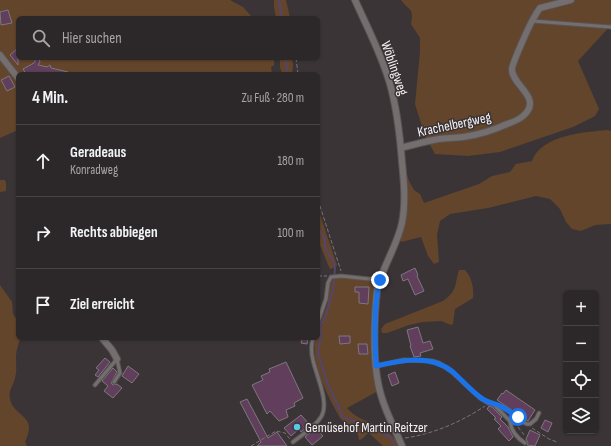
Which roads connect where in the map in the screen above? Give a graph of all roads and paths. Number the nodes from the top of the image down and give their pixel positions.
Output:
1 (355, 0) edge
2 (571, 0) edge
3 (532, 21) junction
4 (611, 27) edge
5 (0, 55) edge
6 (296, 60) edge
7 (298, 72) edge
8 (16, 75) edge
9 (401, 148) junction
10 (320, 206) edge
11 (320, 276) edge
12 (341, 276) junction
13 (331, 277) junction
14 (380, 280) junction
15 (320, 316) edge
16 (104, 340) edge
17 (313, 340) edge
18 (117, 359) junction
19 (376, 366) junction
20 (114, 382) dead end
21 (95, 385) dead end
22 (488, 403) junction
23 (493, 404) junction
24 (539, 413) dead end
25 (519, 420) junction
26 (510, 421) junction
27 (515, 423) junction
28 (527, 424) junction
29 (525, 436) dead end
30 (399, 439) junction
31 (293, 442) joint
32 (557, 442) dead end
33 (525, 443) dead end
34 (251, 446) edge
35 (402, 446) edge

1 - 9 street, Wöblingweg
2 - 3 street, Krachelbergweg
3 - 4 lane
3 - 9 street, Krachelbergweg
5 - 8 street
6 - 7 path
9 - 14 street, Wöblingweg
10 - 12 path
11 - 13 path
12 - 13 lane
12 - 14 lane
13 - 15 lane
14 - 19 street, Wöblingweg
16 - 18 street
17 - 31 lane
18 - 20 lane
18 - 21 lane
19 - 22 lane
19 - 30 street, Wöblingweg
22 - 23 lane
22 - 30 path
23 - 25 lane
23 - 26 lane
24 - 28 lane
25 - 27 lane
25 - 28 lane
26 - 27 lane
26 - 33 lane
27 - 29 path
28 - 32 path
30 - 35 street, Wöblingweg
31 - 34 path

